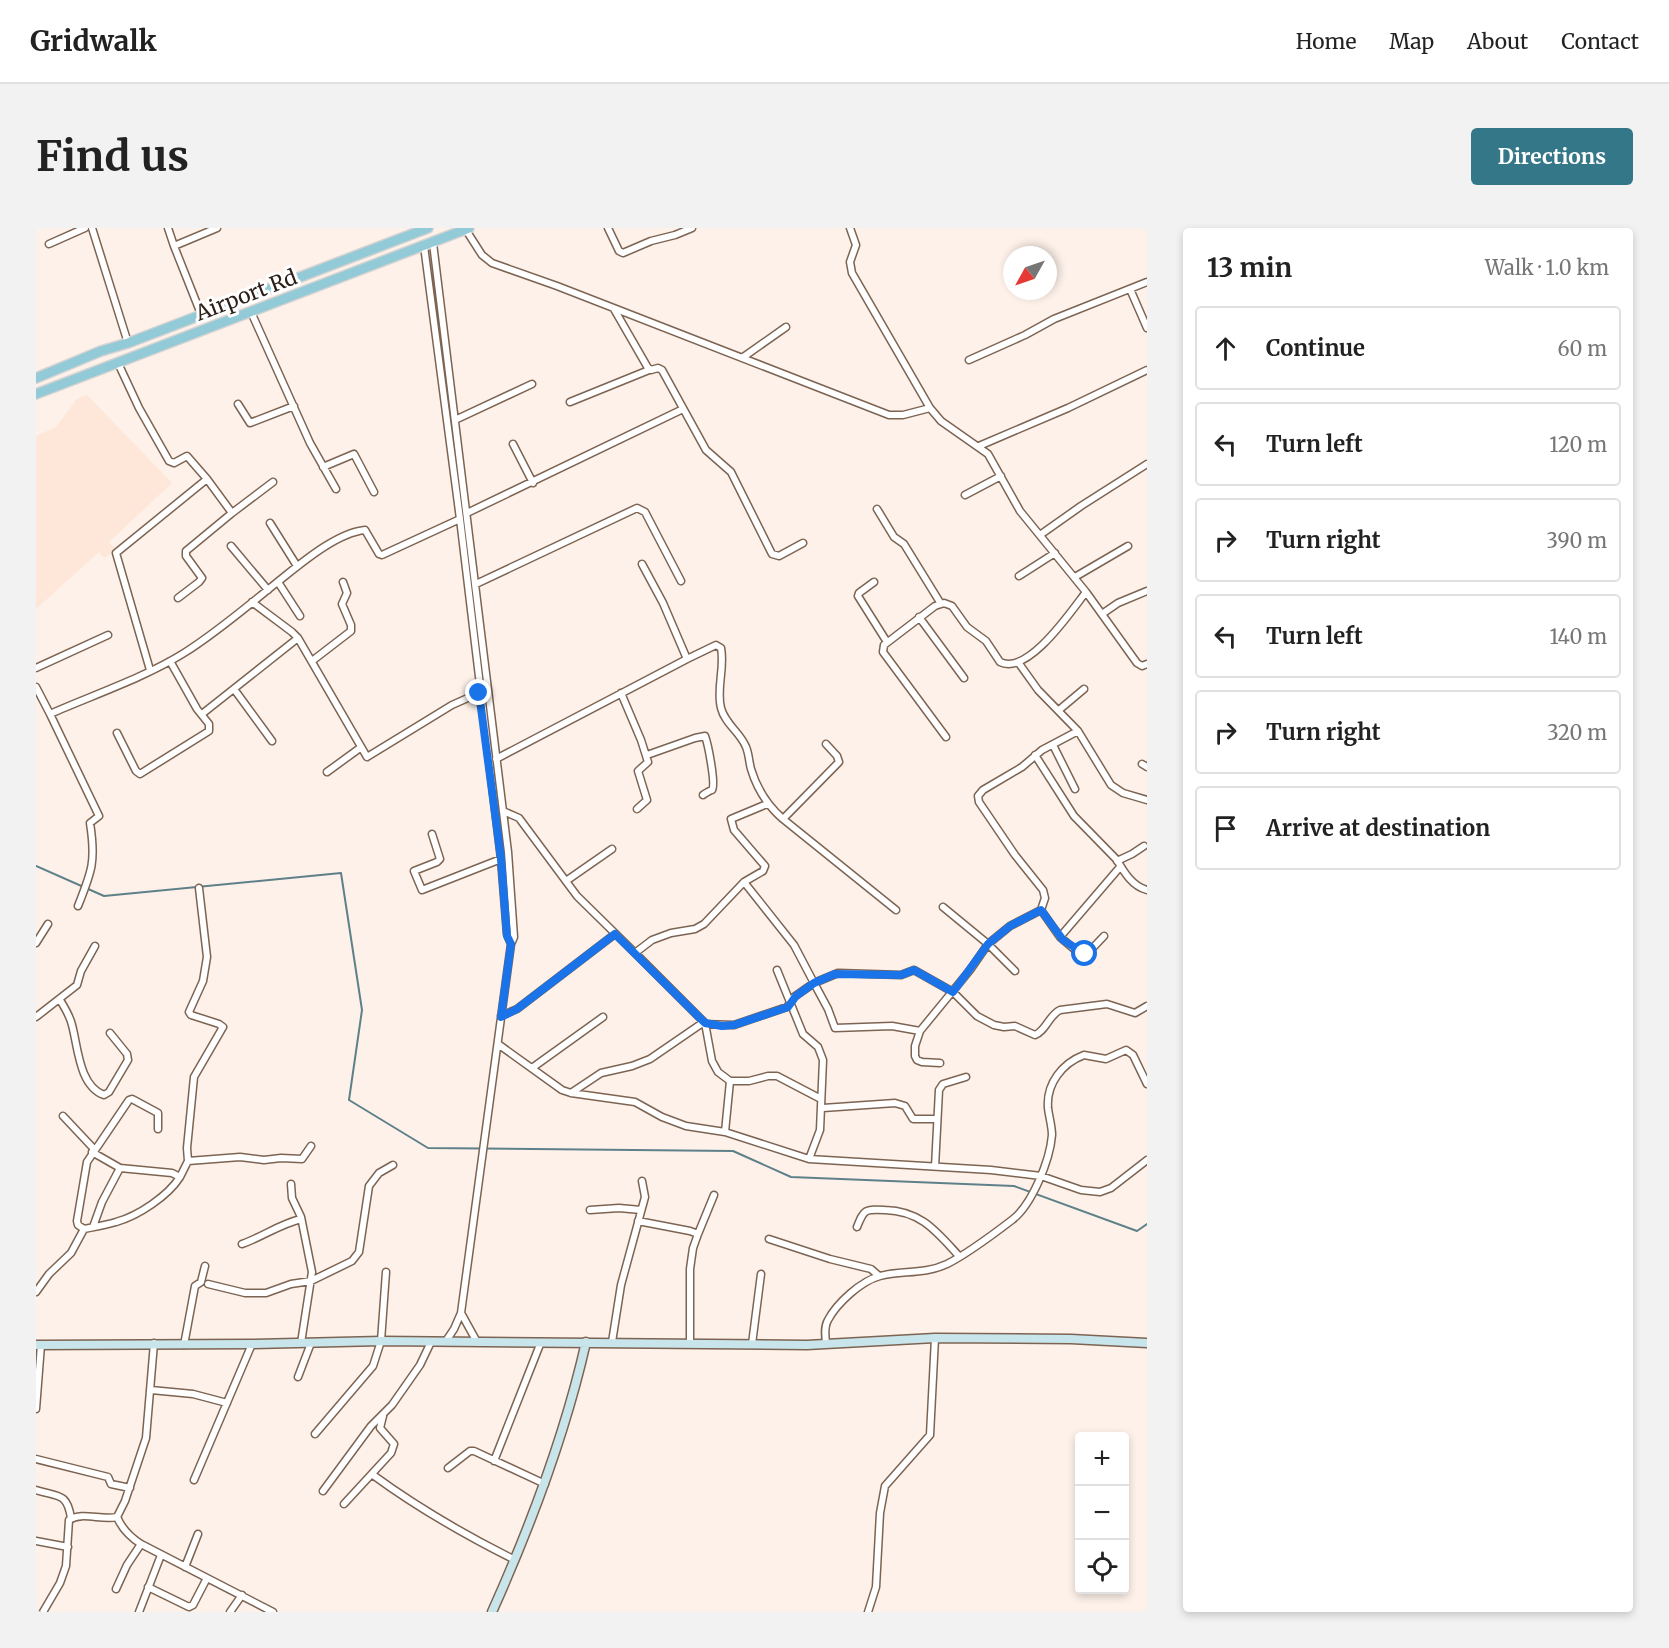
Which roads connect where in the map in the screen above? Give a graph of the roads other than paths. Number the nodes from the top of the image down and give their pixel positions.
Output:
1 (85, 228) edge
2 (92, 228) edge
3 (168, 228) edge
4 (217, 228) edge
5 (426, 228) edge
6 (608, 228) edge
7 (692, 228) edge
8 (850, 228) edge
9 (468, 229) edge
10 (49, 244) dead end
11 (429, 244) junction
12 (174, 246) junction
13 (1147, 282) edge
14 (1130, 289) junction
15 (614, 309) junction
16 (251, 312) junction
17 (201, 314) junction
18 (786, 327) dead end
19 (1147, 328) edge
20 (128, 343) junction
21 (742, 358) junction
22 (969, 360) dead end
23 (118, 363) junction
24 (649, 370) junction
25 (1147, 370) edge
26 (36, 378) edge
27 (532, 384) dead end
28 (36, 394) edge
29 (570, 402) dead end
30 (238, 404) dead end
31 (294, 406) junction
32 (930, 408) junction
33 (683, 409) junction
34 (455, 420) junction
35 (513, 444) dead end
36 (979, 446) junction
37 (1147, 464) edge
38 (323, 467) junction
39 (1001, 476) junction
40 (207, 479) junction
41 (273, 482) dead end
42 (533, 483) junction
43 (336, 489) dead end
44 (374, 492) dead end
45 (965, 495) dead end
46 (877, 509) dead end
47 (232, 513) junction
48 (467, 513) junction
49 (460, 519) junction
50 (270, 523) dead end
51 (1040, 535) junction
52 (802, 543) dead end
53 (231, 546) dead end
54 (1128, 546) dead end
55 (1055, 553) junction
56 (642, 564) dead end
57 (297, 566) junction
58 (1019, 576) dead end
59 (1075, 578) junction
60 (681, 581) dead end
61 (278, 582) junction
62 (343, 582) dead end
63 (874, 582) dead end
64 (476, 584) junction
65 (268, 590) junction
66 (1147, 591) edge
67 (1086, 592) junction
68 (178, 598) dead end
69 (252, 602) junction
70 (941, 604) junction
71 (1102, 614) junction
72 (300, 616) dead end
73 (919, 617) junction
74 (108, 635) dead end
75 (298, 638) junction
76 (887, 642) junction
77 (687, 659) junction
78 (170, 661) junction
79 (312, 661) junction
80 (1018, 662) junction
81 (1145, 665) edge
82 (36, 668) edge
83 (150, 670) junction
84 (1147, 675) edge
85 (964, 678) dead end
86 (36, 687) edge
87 (234, 689) junction
88 (1084, 689) dead end
89 (479, 693) junction
90 (621, 693) junction
91 (1059, 710) junction
92 (50, 714) junction
93 (202, 714) junction
94 (1078, 732) junction
95 (117, 733) dead end
96 (946, 737) dead end
97 (272, 741) dead end
98 (826, 744) dead end
99 (1053, 744) junction
100 (360, 748) junction
101 (647, 755) junction
102 (1035, 755) junction
103 (496, 759) junction
104 (327, 772) dead end
105 (1076, 789) dead end
106 (703, 795) dead end
107 (1147, 800) edge
108 (767, 804) junction
109 (637, 809) dead end
110 (502, 811) junction
111 (783, 819) junction
112 (432, 834) dead end
113 (1144, 846) dead end
114 (612, 849) dead end
115 (501, 859) junction
116 (1119, 864) junction
117 (566, 881) junction
118 (744, 882) junction
119 (199, 888) dead end
120 (1146, 889) edge
121 (78, 906) dead end
122 (943, 907) dead end
123 (896, 910) dead end
124 (1041, 910) junction
125 (48, 924) dead end
126 (615, 934) junction
127 (1104, 936) dead end
128 (1060, 937) junction
129 (36, 943) edge
130 (511, 944) junction
131 (988, 944) junction
132 (95, 946) dead end
133 (635, 953) junction
134 (777, 970) dead end
135 (1015, 971) dead end
136 (814, 983) junction
137 (953, 992) junction
138 (60, 1000) junction
139 (790, 1004) junction
140 (1147, 1006) edge
141 (36, 1017) edge
142 (501, 1017) junction
143 (603, 1017) dead end
144 (705, 1023) junction
145 (920, 1031) junction
146 (110, 1033) dead end
147 (498, 1044) junction
148 (940, 1063) dead end
149 (532, 1068) junction
150 (966, 1077) dead end
151 (730, 1081) junction
152 (1147, 1084) edge
153 (571, 1093) junction
154 (821, 1099) junction
155 (823, 1108) junction
156 (63, 1116) dead end
157 (938, 1119) junction
158 (158, 1129) dead end
159 (725, 1132) junction
160 (311, 1146) dead end
161 (93, 1150) junction
162 (810, 1160) junction
163 (1147, 1160) edge
164 (188, 1161) junction
165 (393, 1164) dead end
166 (935, 1167) junction
167 (120, 1168) junction
168 (180, 1177) junction
169 (1039, 1179) junction
170 (642, 1181) dead end
171 (291, 1184) dead end
172 (714, 1195) dead end
173 (590, 1210) dead end
174 (642, 1210) junction
175 (301, 1219) junction
176 (638, 1221) junction
177 (93, 1227) junction
178 (857, 1227) dead end
179 (84, 1229) junction
180 (698, 1234) junction
181 (769, 1239) dead end
182 (242, 1244) dead end
183 (959, 1256) junction
184 (205, 1266) dead end
185 (386, 1272) dead end
186 (761, 1274) dead end
187 (879, 1276) junction
188 (312, 1281) junction
189 (208, 1284) dead end
190 (36, 1292) edge
191 (461, 1312) junction
192 (935, 1338) junction
193 (381, 1341) junction
194 (446, 1341) junction
195 (431, 1342) junction
196 (477, 1342) junction
197 (541, 1342) junction
198 (586, 1342) junction
199 (612, 1342) junction
200 (826, 1342) junction
201 (154, 1343) junction
202 (306, 1343) junction
203 (690, 1343) junction
204 (1147, 1343) edge
205 (252, 1344) junction
206 (752, 1344) junction
207 (39, 1345) edge
208 (184, 1345) junction
209 (298, 1377) dead end
210 (151, 1390) junction
211 (226, 1402) junction
212 (36, 1409) edge
213 (384, 1415) junction
214 (315, 1434) dead end
215 (36, 1459) edge
216 (494, 1461) junction
217 (448, 1468) dead end
218 (373, 1474) junction
219 (194, 1480) dead end
220 (544, 1484) junction
221 (129, 1488) junction
222 (36, 1490) edge
223 (323, 1491) dead end
224 (344, 1504) dead end
225 (117, 1517) junction
226 (71, 1518) junction
227 (198, 1534) dead end
228 (36, 1541) edge
229 (141, 1544) junction
230 (68, 1547) junction
231 (161, 1555) junction
232 (515, 1560) junction
233 (185, 1567) junction
234 (207, 1578) junction
235 (148, 1587) junction
236 (116, 1589) dead end
237 (242, 1595) junction
238 (46, 1611) edge
239 (139, 1612) edge
240 (230, 1612) edge
241 (273, 1612) edge
242 (492, 1612) edge
243 (868, 1612) edge

1 - 10 street
2 - 20 street
3 - 12 street
4 - 12 street
5 - 17 main road
6 - 7 street
8 - 32 street
9 - 11 main road, Airport Rd
9 - 15 street
11 - 16 main road, Airport Rd
11 - 34 street
11 - 49 street
12 - 17 street
13 - 14 street
14 - 19 street
14 - 22 street
15 - 21 street
15 - 24 street
16 - 23 main road, Airport Rd
16 - 31 street
17 - 20 main road
18 - 21 street
20 - 26 main road
21 - 32 street
23 - 28 main road, Airport Rd
23 - 40 street
24 - 29 street
24 - 33 street
25 - 36 street
27 - 34 street
30 - 31 street
31 - 38 street
32 - 36 street
33 - 42 street
33 - 52 street
34 - 48 street
35 - 42 street
36 - 39 street
37 - 51 street
38 - 43 street
38 - 44 street
39 - 45 street
39 - 51 street
40 - 47 street
40 - 83 street
41 - 47 street
42 - 48 street
46 - 70 street
47 - 68 street
48 - 64 street
49 - 57 street
49 - 89 street
50 - 57 street
51 - 55 street
53 - 65 street
54 - 59 street
55 - 58 street
55 - 59 street
56 - 77 street
57 - 61 street
59 - 67 street
60 - 64 street
61 - 65 street
61 - 72 street
62 - 79 street
63 - 76 street
64 - 103 street
65 - 69 street
66 - 71 street
67 - 71 street
67 - 80 street
69 - 75 street
69 - 78 street
70 - 73 street
70 - 80 street
71 - 81 street
73 - 76 street
73 - 85 street
74 - 82 street
75 - 79 street
75 - 87 street
76 - 96 street
77 - 90 street
77 - 108 street
78 - 83 street
78 - 93 street
79 - 100 street
80 - 91 street
81 - 84 street
83 - 92 street
86 - 92 street
87 - 93 street
87 - 97 street
88 - 91 street
89 - 100 street
89 - 115 street
90 - 101 street
90 - 103 street
91 - 94 street
92 - 121 street
93 - 95 street
94 - 99 street
94 - 107 street
98 - 111 street
99 - 102 street
99 - 105 street
100 - 104 street
101 - 106 street
101 - 109 street
102 - 116 street
102 - 124 street
103 - 110 street
108 - 111 street
108 - 118 street
110 - 117 street
110 - 130 street
111 - 123 street
112 - 115 street
113 - 116 street
114 - 117 street
115 - 130 street
116 - 120 street
116 - 128 street
117 - 126 street
118 - 133 street
118 - 136 street
119 - 164 street
122 - 131 street
124 - 128 street
124 - 131 street
125 - 129 street
126 - 133 street
126 - 142 street
127 - 128 street
130 - 142 street
131 - 135 street
131 - 137 street
132 - 138 street
133 - 144 street
134 - 139 street
136 - 137 street
136 - 139 street
136 - 145 street
137 - 140 street
137 - 145 street
138 - 141 street
138 - 146 street
139 - 144 street
139 - 154 street
142 - 147 street
143 - 149 street
144 - 151 street
144 - 153 street
145 - 148 street
147 - 149 street
147 - 191 street
149 - 153 street
150 - 157 street
151 - 154 street
151 - 159 street
152 - 169 street
153 - 159 street
154 - 155 street
155 - 157 street
155 - 162 street
156 - 161 street
157 - 166 street
158 - 161 street
159 - 162 street
160 - 164 street
161 - 167 street
161 - 179 street
162 - 166 street
163 - 169 street
164 - 168 street
165 - 188 street
166 - 169 street
167 - 168 street
167 - 177 street
168 - 177 street
169 - 183 street
170 - 174 street
171 - 175 street
172 - 180 street
173 - 174 street
174 - 176 street
175 - 182 street
175 - 188 street
176 - 180 street
176 - 199 street
177 - 179 street
178 - 183 street
179 - 190 street
180 - 203 street
181 - 187 street
183 - 187 street
184 - 208 street
185 - 193 street
186 - 206 street
187 - 200 street
188 - 189 street
188 - 202 street
191 - 194 street
191 - 196 street
192 - 200 street
192 - 204 street
192 - 243 street
193 - 195 street
193 - 202 street
193 - 214 street
194 - 195 street
194 - 196 street
195 - 213 street
196 - 197 street
197 - 198 street
197 - 216 street
198 - 199 street
198 - 220 street
199 - 203 street
200 - 206 street
201 - 207 street
201 - 208 street
201 - 210 street
202 - 205 street
202 - 209 street
203 - 206 street
205 - 208 street
205 - 211 street
207 - 212 street
210 - 211 street
210 - 221 street
211 - 219 street
213 - 218 street
213 - 223 street
215 - 221 street
216 - 217 street
216 - 220 street
218 - 224 street
218 - 232 street
220 - 232 street
221 - 225 street
222 - 226 street
225 - 226 street
225 - 229 street
226 - 230 street
227 - 233 street
228 - 230 street
229 - 231 street
229 - 236 street
230 - 238 street
231 - 233 street
231 - 235 street
232 - 242 street
233 - 234 street
234 - 235 street
234 - 237 street
235 - 239 street
237 - 240 street
237 - 241 street

